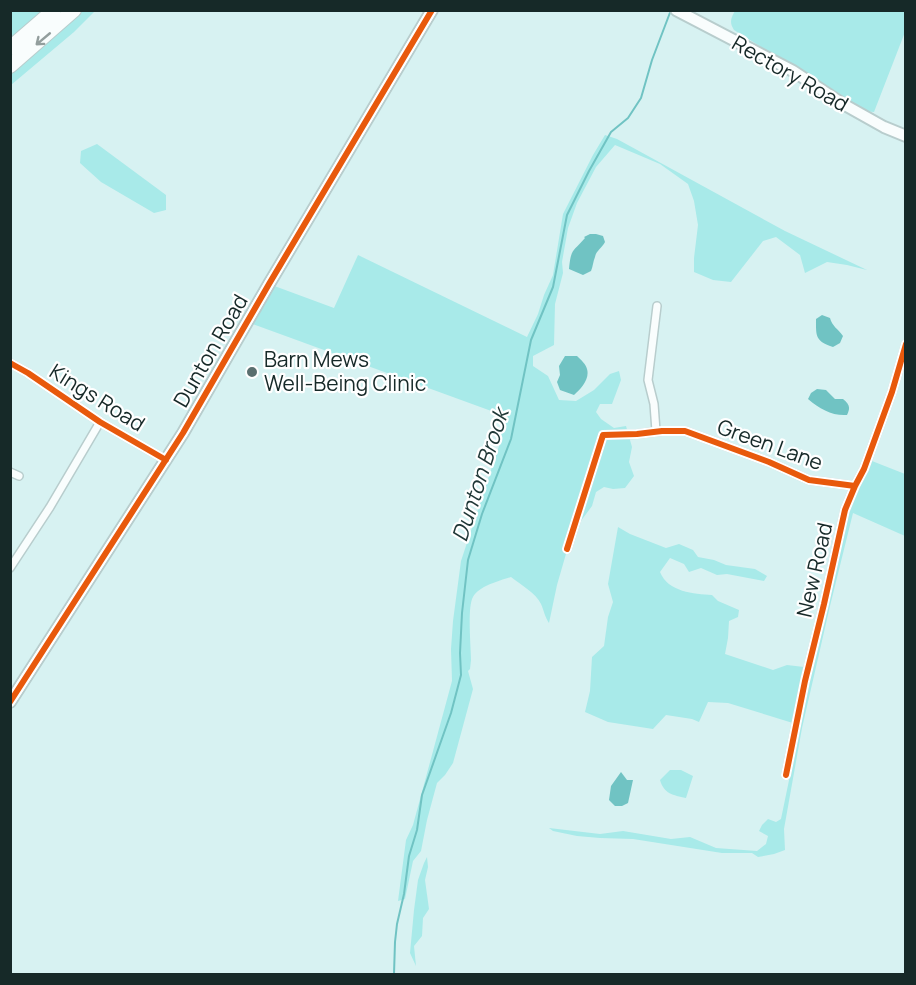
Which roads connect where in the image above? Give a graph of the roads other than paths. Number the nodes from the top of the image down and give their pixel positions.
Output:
1 (54, 10) edge
2 (74, 10) edge
3 (432, 10) edge
4 (676, 10) edge
5 (10, 48) edge
6 (10, 66) edge
7 (906, 136) edge
8 (657, 306) dead end
9 (906, 344) edge
10 (10, 363) edge
11 (100, 422) junction
12 (656, 431) junction
13 (166, 460) junction
14 (10, 472) edge
15 (19, 476) dead end
16 (855, 486) junction
17 (567, 549) dead end
18 (10, 568) edge
19 (10, 702) edge
20 (786, 775) dead end

1 - 5 highway
2 -> 6 highway
3 - 13 street, Dunton Road
4 - 7 street, Rectory Road
8 - 12 street
9 - 16 street, New Road
10 - 11 street, Kings Road
11 - 13 street, Kings Road
11 - 18 street
12 - 16 street, Green Lane
12 - 17 street, Green Lane
13 - 19 street, Dunton Road
14 - 15 street
16 - 20 street, New Road

